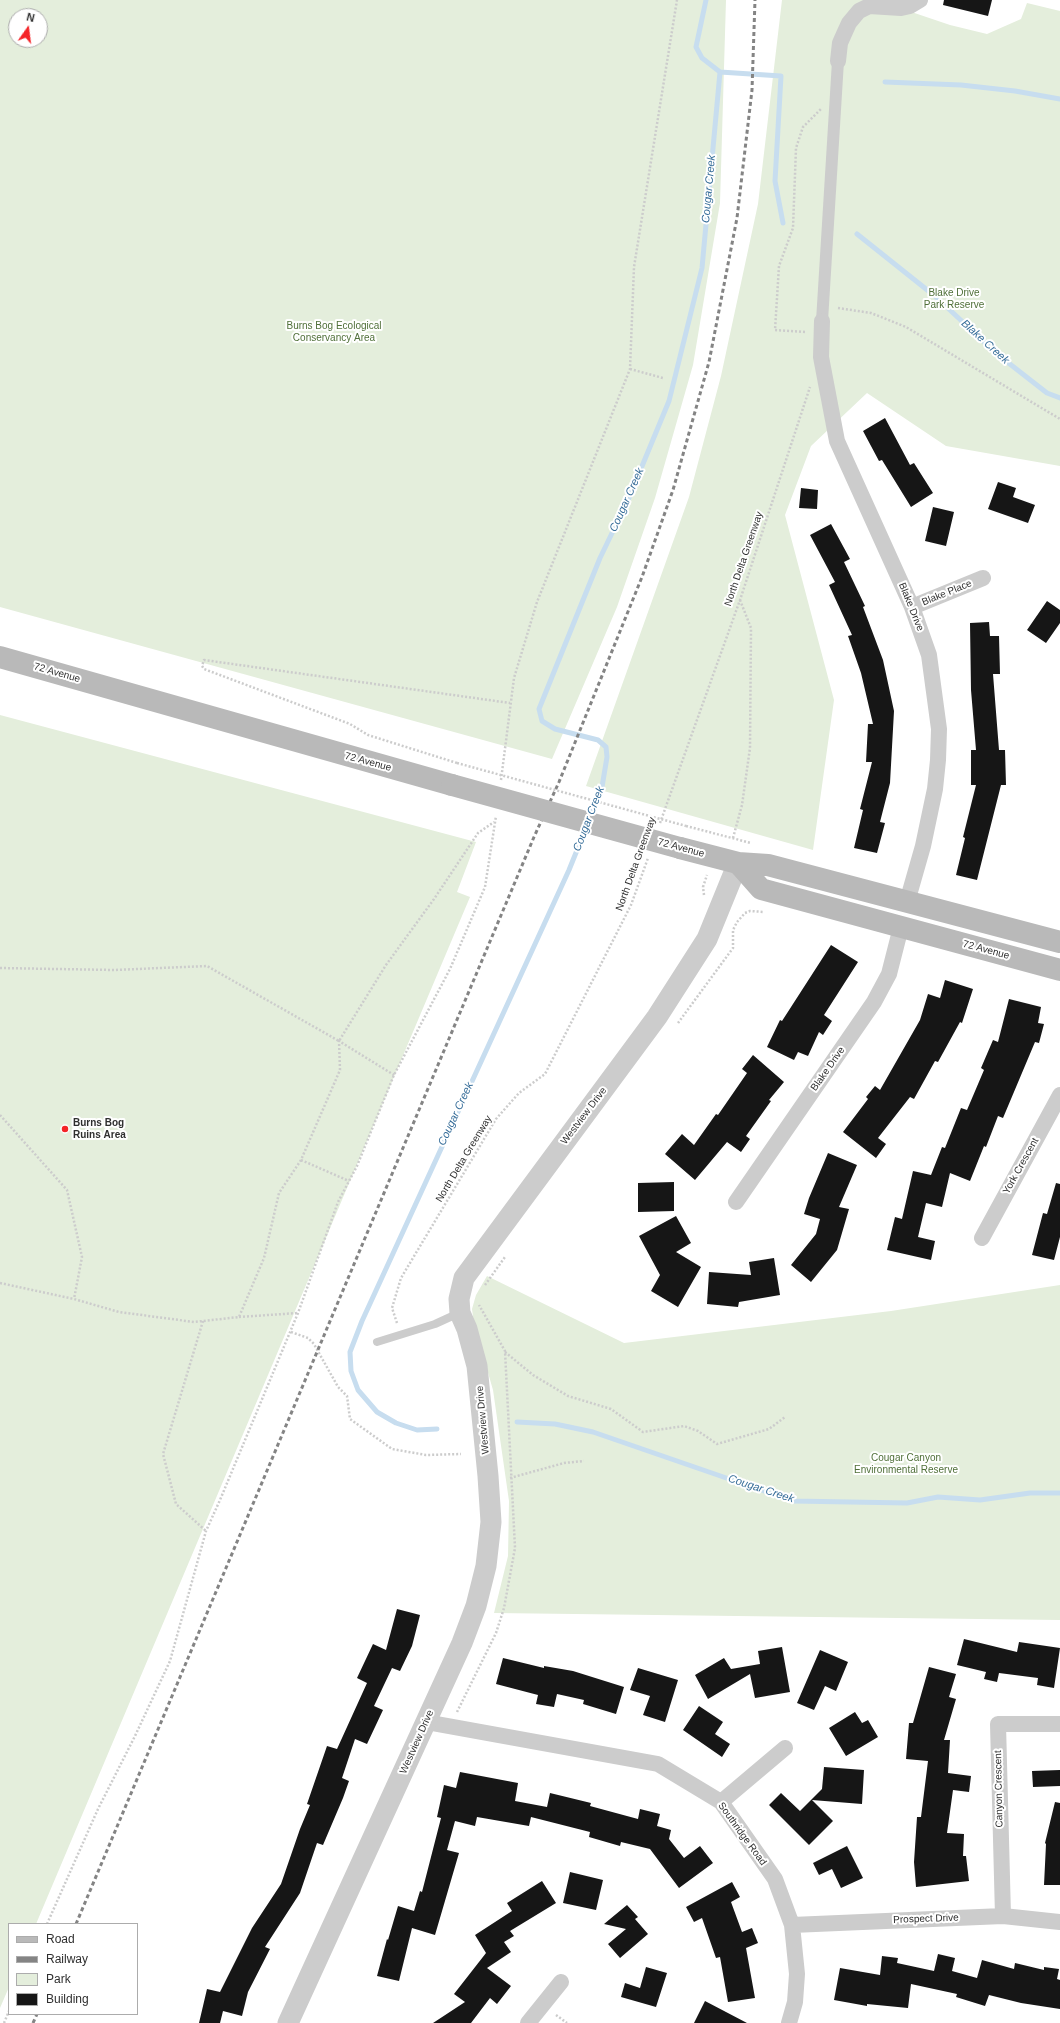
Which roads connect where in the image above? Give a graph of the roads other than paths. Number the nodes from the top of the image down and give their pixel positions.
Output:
1 (920, 0) edge
2 (838, 61) joint
3 (822, 320) joint
4 (983, 578) dead end
5 (912, 607) junction
6 (0, 657) edge
7 (738, 863) junction
8 (907, 902) junction
9 (901, 927) junction
10 (1060, 942) edge
11 (1060, 970) edge
12 (1060, 1095) edge
13 (736, 1202) dead end
14 (982, 1238) dead end
15 (460, 1313) junction
16 (377, 1342) dead end
17 (426, 1722) junction
18 (1060, 1724) edge
19 (785, 1748) dead end
20 (721, 1802) junction
21 (1003, 1916) junction
22 (1060, 1922) edge
23 (792, 1925) junction
24 (561, 1982) dead end
25 (288, 2023) edge
26 (528, 2023) edge
27 (789, 2023) edge

1 - 2 street
2 - 3 street
3 - 5 street, Blake Drive
4 - 5 street, Blake Place
5 - 8 street, Blake Drive
6 - 7 main road, 72 Avenue, bridge
7 - 8 main road, 72 Avenue
7 - 9 main road, 72 Avenue
7 - 15 street, Westview Drive
8 - 10 main road, 72 Avenue
9 - 11 main road, 72 Avenue
9 - 13 street, Blake Drive
12 - 14 street, York Crescent
15 - 16 lane
15 - 17 street, Westview Drive
17 - 20 street, Southridge Road
17 - 25 street, Westview Drive
18 - 21 street, Canyon Crescent
19 - 20 street
20 - 23 street, Southridge Road
21 - 22 street, Prospect Drive
21 - 23 street, Prospect Drive
23 - 27 street, Southridge Road
24 - 26 street

